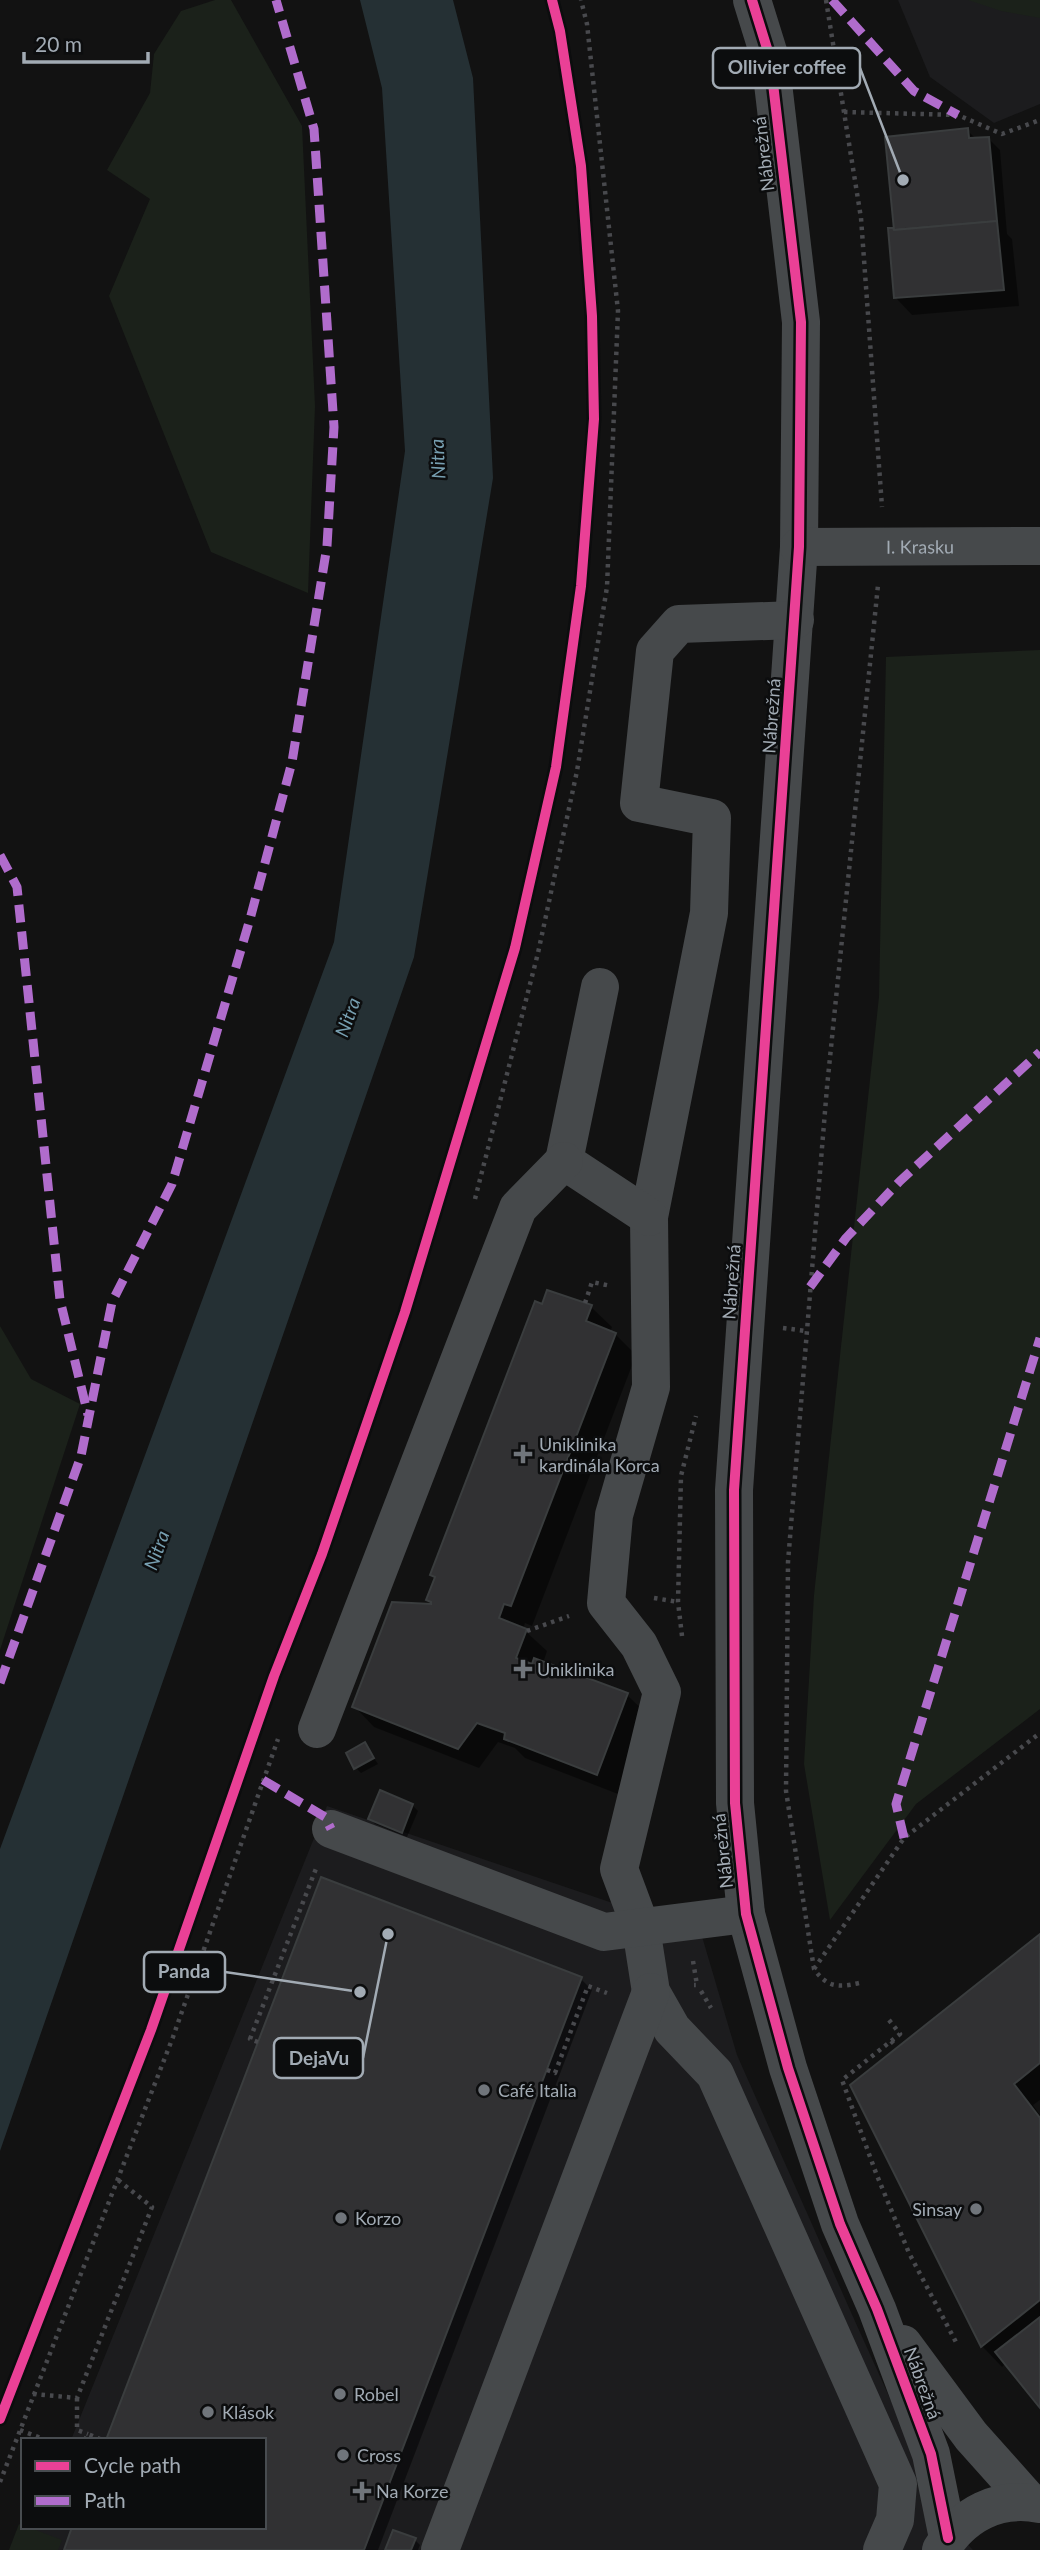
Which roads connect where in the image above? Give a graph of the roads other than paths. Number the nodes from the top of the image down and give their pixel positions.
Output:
1 (752, 0) edge
2 (1040, 546) edge
3 (799, 547) junction
4 (795, 620) junction
5 (600, 987) dead end
6 (564, 1161) junction
7 (649, 1217) junction
8 (299, 1729) road end
9 (331, 1829) road end
10 (746, 1914) junction
11 (641, 1928) junction
12 (651, 1992) junction
13 (877, 2309) junction
14 (1035, 2503) edge
15 (944, 2544) edge
16 (440, 2550) edge
17 (882, 2550) edge

1 - 3 street, Nábrežná
2 - 3 street, I. Krasku
3 - 4 street, Nábrežná
4 - 7 street
4 - 10 street, Nábrežná
5 - 6 street
6 - 7 street
6 - 8 street
7 - 11 street
9 - 11 street
10 - 11 street
10 - 13 street, Nábrežná
11 - 12 street
12 - 16 street
12 - 17 street
13 - 14 street, Nábrežná
13 - 15 street, Nábrežná
14 - 15 street, Nábrežná

